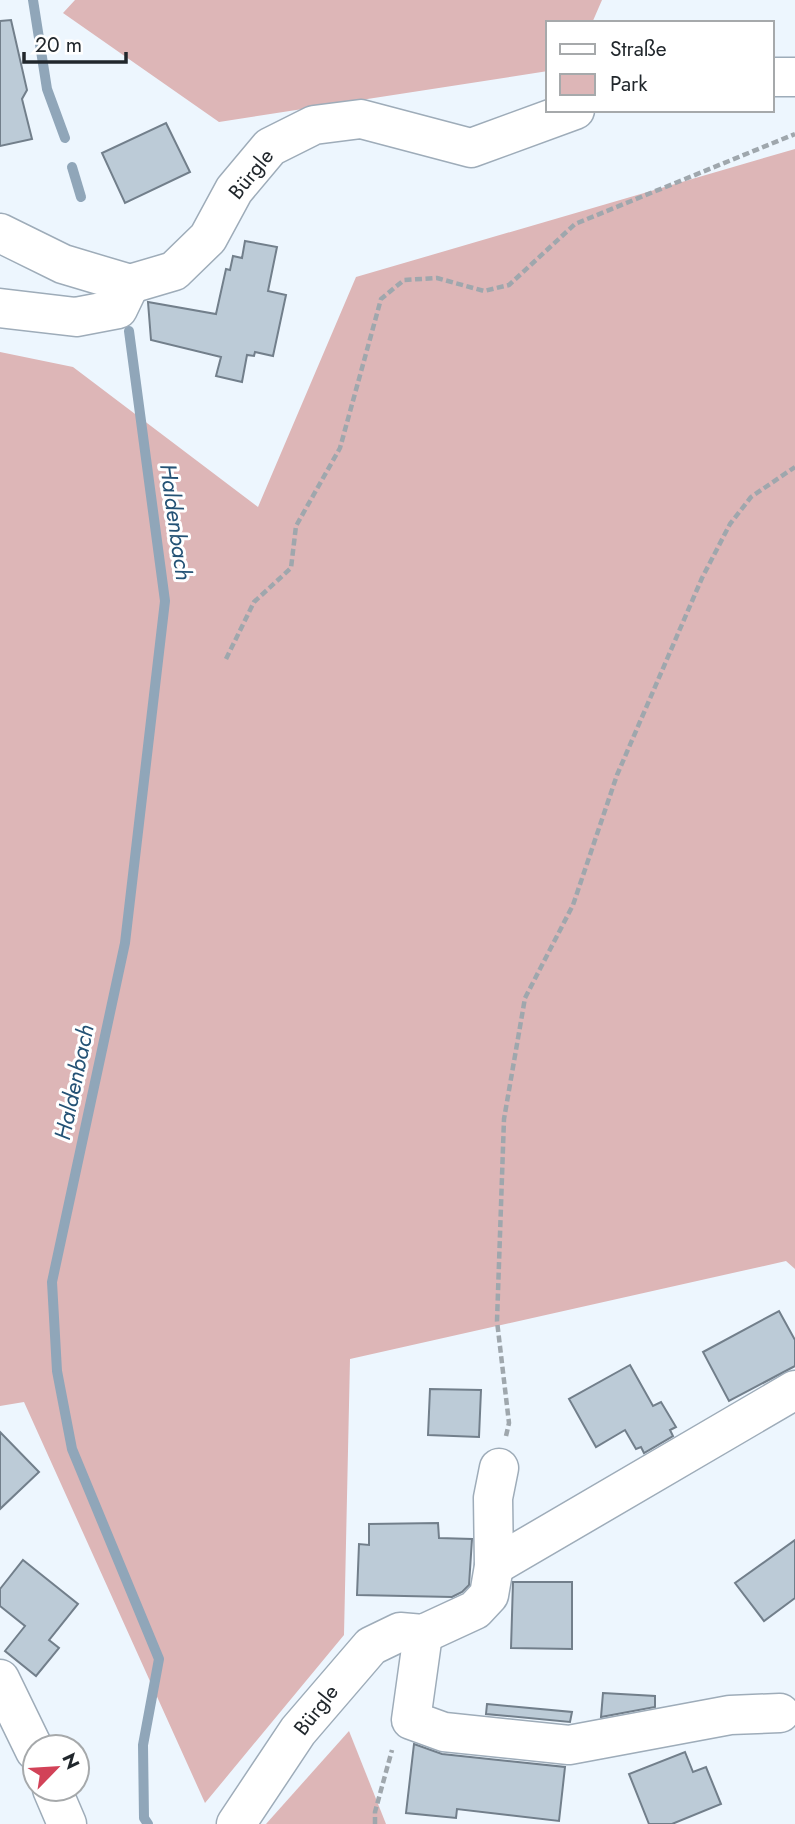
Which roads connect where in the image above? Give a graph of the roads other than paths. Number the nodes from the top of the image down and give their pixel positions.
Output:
1 (774, 77) edge
2 (795, 77) edge
3 (570, 112) edge
4 (0, 233) edge
5 (130, 284) junction
6 (0, 308) edge
7 (795, 1390) edge
8 (499, 1468) road end
9 (494, 1566) junction
10 (423, 1634) junction
11 (0, 1679) edge
12 (780, 1713) dead end
13 (26, 1733) edge
14 (58, 1803) edge
15 (67, 1824) edge
16 (236, 1824) edge

1 - 2 street
3 - 5 street, Bürgle
4 - 5 street
5 - 6 street
7 - 9 street
8 - 9 street, Bürgle
9 - 10 street, Bürgle
10 - 12 street
10 - 16 street, Bürgle
11 - 13 street
14 - 15 street

